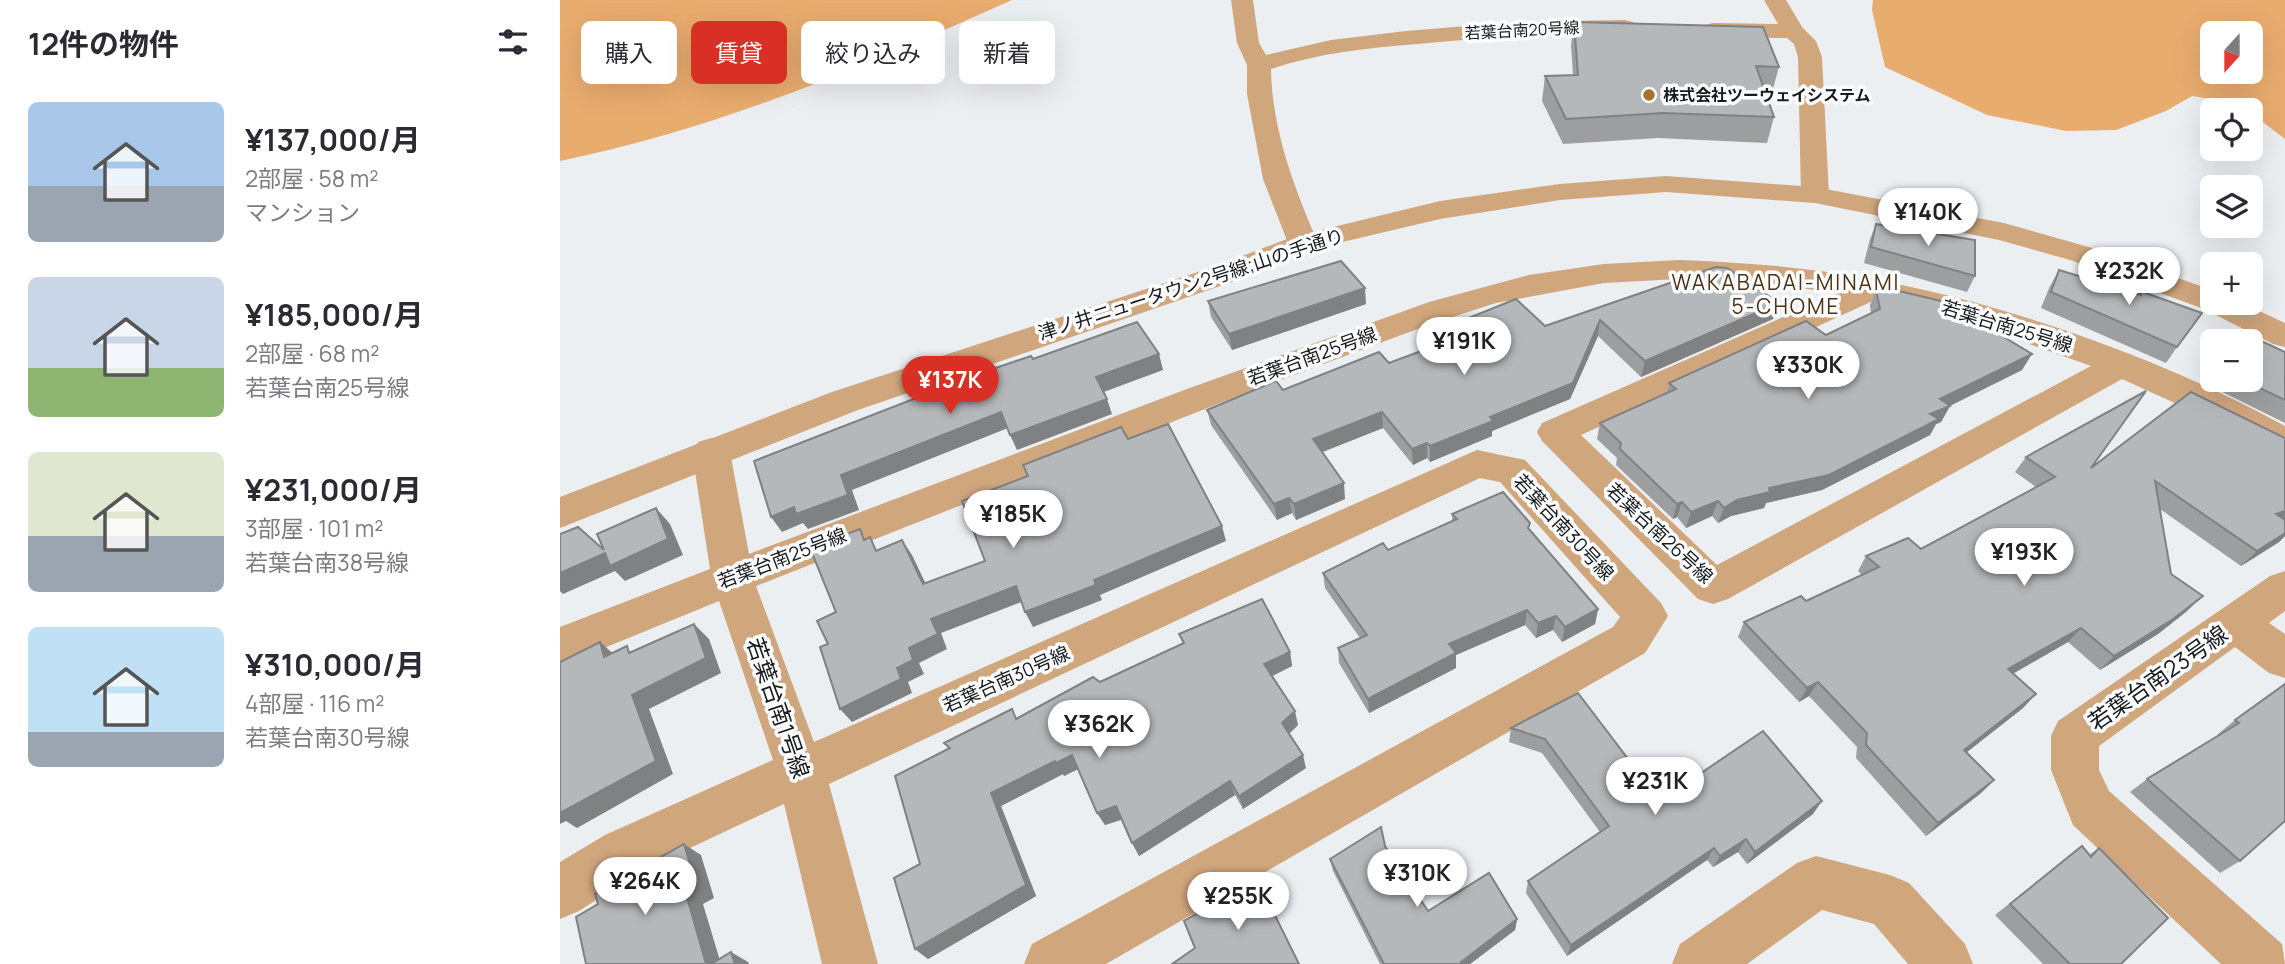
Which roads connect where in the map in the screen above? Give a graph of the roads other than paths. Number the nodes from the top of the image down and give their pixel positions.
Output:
1 (1242, 0) edge
2 (1775, 0) edge
3 (1641, 28) edge
4 (1696, 29) edge
5 (1793, 31) junction
6 (1259, 65) junction
7 (1815, 195) junction
8 (1303, 243) junction
9 (1873, 289) junction
10 (2200, 297) edge
11 (2241, 315) edge
12 (2285, 336) edge
13 (2121, 365) junction
14 (2285, 443) edge
15 (710, 452) junction
16 (560, 513) edge
17 (732, 577) junction
18 (2285, 588) edge
19 (2236, 623) junction
20 (560, 647) edge
21 (2285, 659) edge
22 (802, 772) junction
23 (560, 892) edge
24 (850, 964) edge
25 (1052, 964) edge
26 (1700, 964) edge
27 (1945, 964) edge
28 (2262, 964) edge

1 - 6 street
2 - 5 street
3 - 6 street, 若葉台南20号線
4 - 5 street
5 - 7 street
6 - 8 street
7 - 8 street, 津ノ井ニュータウン2号線;山の手通り
7 - 10 street, 津ノ井ニュータウン2号線;山の手通り
8 - 15 street, 津ノ井ニュータウン2号線;山の手通り
9 - 13 street, 若葉台南25号線
9 - 13 street, 若葉台南26号線
9 - 17 street, 若葉台南25号線
11 - 12 street, 津ノ井ニュータウン2号線;山の手通り
13 - 14 street, 若葉台南25号線
15 - 16 street, 津ノ井ニュータウン2号線;山の手通り
15 - 17 street, 若葉台南1号線
17 - 20 street, 若葉台南25号線
17 - 22 street, 若葉台南1号線
18 - 19 street, 若葉台南23号線
19 - 21 street
19 - 28 street, 若葉台南23号線
22 - 23 street
22 - 24 street, 若葉台南1号線
22 - 25 street, 若葉台南30号線
26 - 27 street

